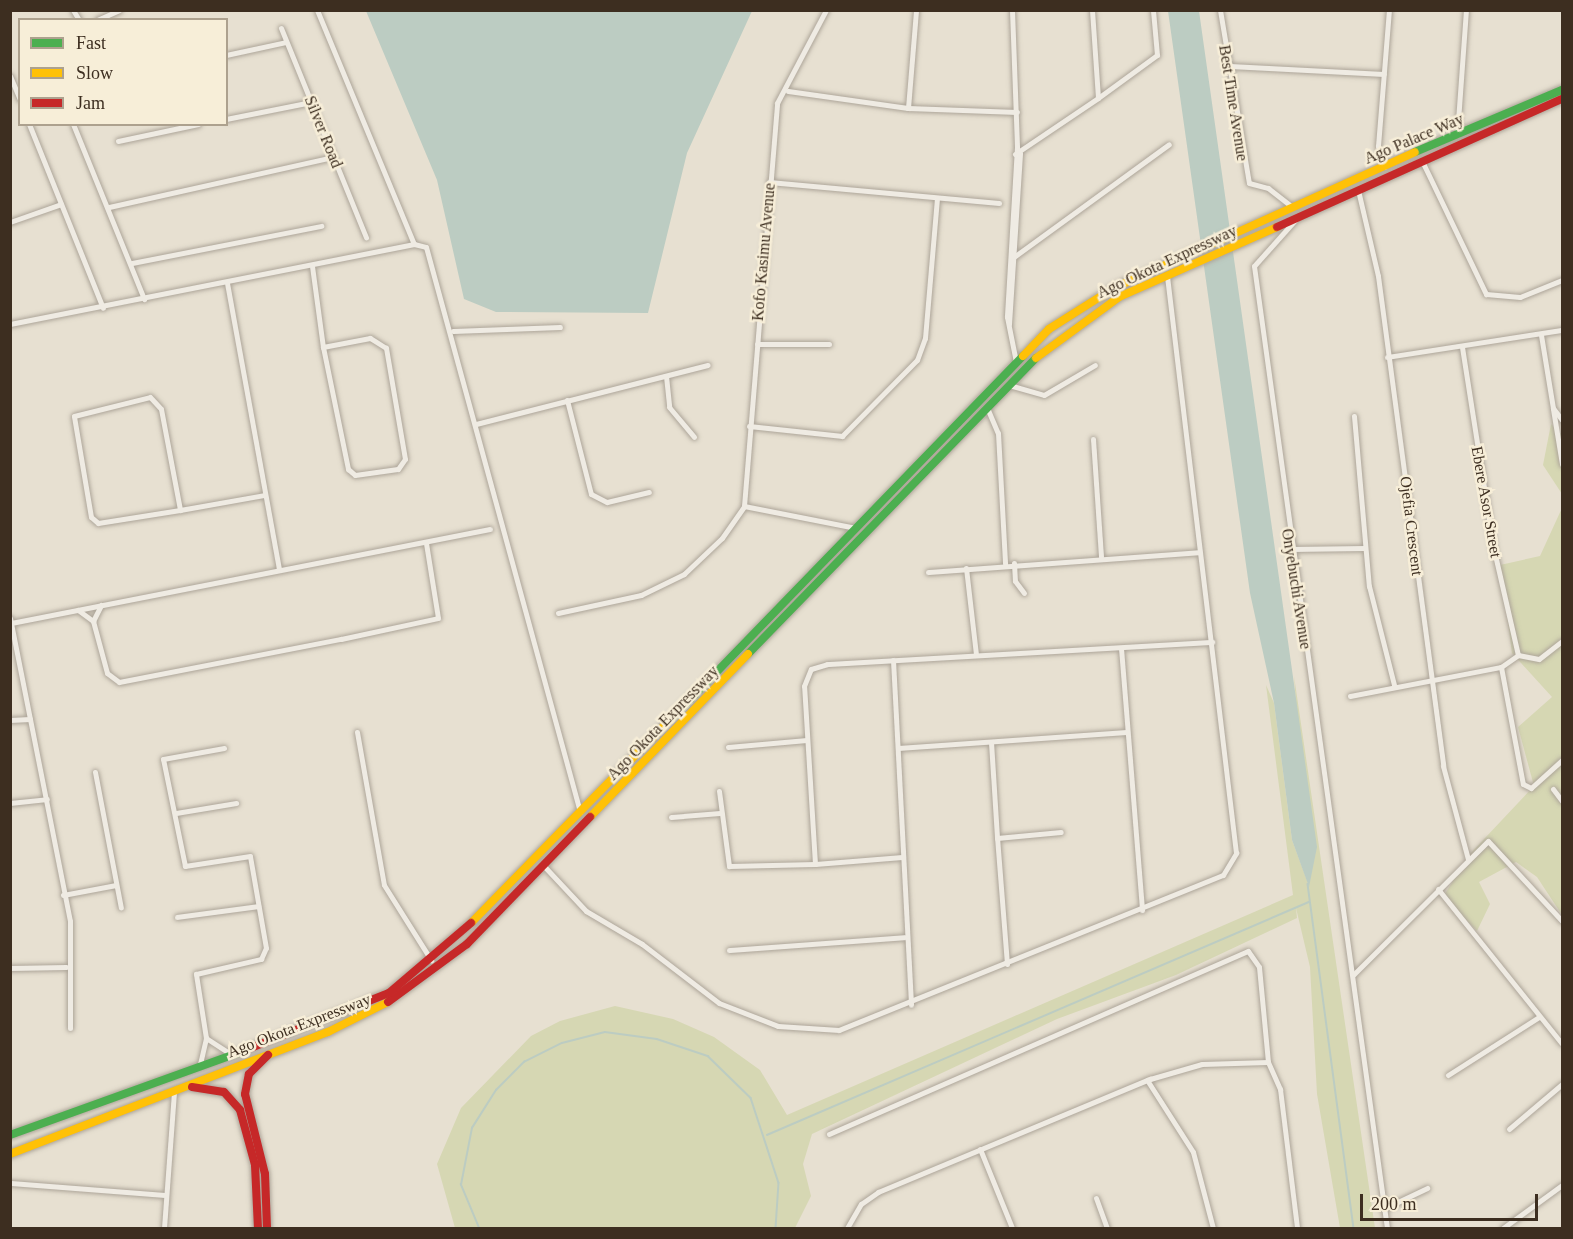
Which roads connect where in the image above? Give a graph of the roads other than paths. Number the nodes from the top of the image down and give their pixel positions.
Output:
1 (119, 10) edge
2 (317, 10) edge
3 (826, 10) edge
4 (916, 10) edge
5 (1012, 10) edge
6 (1092, 10) edge
7 (1153, 10) edge
8 (1220, 10) edge
9 (1389, 10) edge
10 (1466, 10) edge
11 (101, 18) edge
12 (281, 28) dead end
13 (286, 42) junction
14 (228, 55) edge
15 (1230, 66) junction
16 (1384, 74) junction
17 (10, 76) edge
18 (1563, 90) edge
19 (788, 91) junction
20 (18, 94) edge
21 (1098, 98) junction
22 (1563, 99) edge
23 (311, 102) junction
24 (908, 108) junction
25 (1017, 112) junction
26 (228, 119) edge
27 (30, 126) edge
28 (75, 126) edge
29 (189, 126) edge
30 (1457, 136) junction
31 (118, 141) dead end
32 (1169, 144) dead end
33 (1018, 154) junction
34 (333, 157) junction
35 (1422, 161) junction
36 (1384, 167) junction
37 (769, 182) junction
38 (1358, 190) junction
39 (937, 199) junction
40 (61, 204) junction
41 (999, 204) dead end
42 (1290, 205) junction
43 (109, 207) junction
44 (1275, 212) joint
45 (1296, 219) junction
46 (10, 222) edge
47 (321, 226) dead end
48 (1280, 226) joint
49 (366, 237) dead end
50 (414, 244) junction
51 (1013, 259) junction
52 (132, 263) junction
53 (312, 266) junction
54 (1143, 275) junction
55 (1167, 276) junction
56 (1563, 280) edge
57 (227, 283) junction
58 (1149, 284) junction
59 (144, 299) junction
60 (103, 308) junction
61 (10, 324) edge
62 (560, 327) dead end
63 (1563, 330) edge
64 (453, 331) junction
65 (1541, 335) junction
66 (757, 344) junction
67 (830, 344) dead end
68 (323, 347) junction
69 (1462, 347) junction
70 (1387, 357) junction
71 (1016, 362) junction
72 (708, 365) dead end
73 (1095, 365) dead end
74 (666, 376) junction
75 (1009, 386) junction
76 (567, 400) junction
77 (1563, 407) edge
78 (1555, 409) junction
79 (988, 410) junction
80 (1354, 416) dead end
81 (1563, 420) edge
82 (476, 424) junction
83 (749, 426) junction
84 (694, 437) dead end
85 (1093, 439) dead end
86 (1563, 464) edge
87 (649, 492) dead end
88 (264, 495) junction
89 (744, 506) junction
90 (180, 510) junction
91 (856, 528) junction
92 (490, 529) dead end
93 (426, 543) junction
94 (1365, 548) junction
95 (1290, 549) junction
96 (1199, 552) junction
97 (1101, 557) junction
98 (1014, 563) junction
99 (1005, 564) junction
100 (966, 568) junction
101 (279, 569) junction
102 (928, 572) dead end
103 (1024, 593) dead end
104 (101, 605) junction
105 (78, 610) junction
106 (558, 613) dead end
107 (11, 621) edge
108 (93, 621) junction
109 (1563, 641) edge
110 (1212, 642) junction
111 (1121, 648) junction
112 (976, 654) junction
113 (1518, 655) junction
114 (893, 660) junction
115 (1502, 667) junction
116 (1435, 680) junction
117 (1394, 685) junction
118 (1350, 696) dead end
119 (30, 719) junction
120 (10, 720) edge
121 (357, 732) dead end
122 (1126, 732) junction
123 (807, 740) junction
124 (991, 742) junction
125 (728, 747) dead end
126 (224, 748) dead end
127 (898, 748) junction
128 (1563, 760) edge
129 (95, 772) dead end
130 (1553, 789) dead end
131 (718, 791) dead end
132 (47, 799) junction
133 (1563, 801) edge
134 (10, 803) edge
135 (236, 803) dead end
136 (579, 812) junction
137 (176, 813) junction
138 (720, 813) junction
139 (672, 817) dead end
140 (1061, 832) dead end
141 (997, 838) junction
142 (902, 857) junction
143 (1468, 859) junction
144 (815, 864) junction
145 (543, 866) junction
146 (116, 885) junction
147 (1437, 889) junction
148 (63, 896) junction
149 (258, 906) junction
150 (121, 908) dead end
151 (1142, 910) junction
152 (177, 917) dead end
153 (1563, 921) edge
154 (905, 937) junction
155 (729, 950) dead end
156 (431, 960) junction
157 (1007, 964) junction
158 (66, 967) junction
159 (10, 968) edge
160 (1353, 975) junction
161 (911, 1005) junction
162 (1539, 1017) junction
163 (70, 1028) dead end
164 (206, 1038) junction
165 (1563, 1044) edge
166 (271, 1052) junction
167 (231, 1053) junction
168 (1268, 1062) junction
169 (200, 1064) junction
170 (1448, 1075) dead end
171 (1147, 1080) junction
172 (1563, 1084) edge
173 (176, 1091) junction
174 (1509, 1129) dead end
175 (829, 1134) dead end
176 (10, 1135) edge
177 (980, 1149) junction
178 (10, 1154) edge
179 (10, 1183) edge
180 (1563, 1185) edge
181 (1428, 1188) dead end
182 (166, 1195) junction
183 (1096, 1198) dead end
184 (1383, 1209) junction
185 (164, 1228) edge
186 (258, 1228) edge
187 (267, 1228) edge
188 (847, 1228) edge
189 (1012, 1228) edge
190 (1107, 1228) edge
191 (1213, 1228) edge
192 (1297, 1228) edge
193 (1387, 1228) edge
194 (1503, 1228) edge

1 - 11 street
2 - 50 street
3 - 19 street, Kofo Kasimu Avenue
4 - 24 street
5 - 25 street
6 - 21 street
7 - 21 street
8 - 15 street, Best Time Avenue
9 - 16 street
10 - 30 street
12 - 13 street, Silver Road
13 - 14 street
13 - 23 street, Silver Road
15 - 16 street
15 - 42 street, Best Time Avenue
16 - 36 street
17 - 20 street
18 - 30 main road, Ago Palace Way
19 - 24 street
19 - 37 street, Kofo Kasimu Avenue
21 - 33 street
22 - 35 main road, Ago Palace Way
23 - 26 street
23 - 34 street, Silver Road
24 - 25 street
25 - 33 street
27 - 40 street
28 - 43 street
29 - 31 street
30 - 36 main road, Ago Palace Way
32 - 51 street
33 - 51 street
34 - 43 street
34 - 49 street, Silver Road
35 - 38 main road, Ago Palace Way
35 - 56 street
36 - 42 main road, Ago Palace Way
37 - 39 street
37 - 66 street, Kofo Kasimu Avenue
38 - 45 main road, Ago Palace Way
38 - 70 street, Ojefia Crescent
39 - 41 street
39 - 83 street
40 - 46 street
40 - 60 street
42 - 44 main road, Ago Palace Way
43 - 52 street
44 - 54 main road, Ago Okota Expressway
45 - 48 main road, Ago Palace Way
45 - 95 street, Onyebuchi Avenue
47 - 52 street
48 - 55 main road, Ago Okota Expressway
50 - 53 street
50 - 64 street
51 - 71 street
52 - 59 street
53 - 57 street
53 - 68 street
54 - 58 main road
54 - 71 main road, Ago Okota Expressway
55 - 58 main road, Ago Okota Expressway
55 - 96 street
57 - 59 street
57 - 88 street
58 - 75 main road, Ago Okota Expressway
59 - 60 street
60 - 61 street
62 - 64 street
63 - 65 street
64 - 82 street
65 - 69 street
65 - 78 street
66 - 67 street
66 - 83 street, Kofo Kasimu Avenue
68 - 68 street
69 - 70 street
69 - 113 street, Ebere Asor Street
70 - 116 street, Ojefia Crescent
71 - 91 main road, Ago Okota Expressway
72 - 74 street
73 - 75 street
74 - 76 street
74 - 84 street
75 - 79 main road, Ago Okota Expressway
76 - 82 street
76 - 87 street
77 - 78 street
78 - 81 street
78 - 86 street
79 - 99 street
79 - 145 main road, Ago Okota Expressway
80 - 94 street
82 - 136 street
83 - 89 street, Kofo Kasimu Avenue
85 - 97 street
88 - 90 street
88 - 101 street
89 - 91 street
89 - 106 street
90 - 90 street
91 - 136 main road, Ago Okota Expressway
92 - 93 street
93 - 101 street
93 - 108 street
94 - 95 street
94 - 117 street
95 - 160 street, Onyebuchi Avenue
96 - 97 street
96 - 110 street
97 - 98 street
98 - 99 street
98 - 103 street
99 - 100 street
100 - 102 street
100 - 112 street
101 - 104 street
104 - 105 street
104 - 108 street
105 - 107 street
105 - 108 street
107 - 119 street
109 - 113 street
110 - 111 street
110 - 151 street
111 - 112 street
111 - 122 street
112 - 114 street
113 - 115 street
114 - 123 street
114 - 127 street
115 - 116 street
115 - 128 street
116 - 117 street
116 - 143 street, Ojefia Crescent
117 - 118 street
119 - 120 street
119 - 132 street
121 - 156 street
122 - 124 street
122 - 151 street
123 - 125 street
123 - 144 street
124 - 127 street
124 - 141 street
126 - 137 street
127 - 142 street
129 - 146 street
130 - 133 street
131 - 138 street
132 - 134 street
132 - 148 street
135 - 137 street
136 - 156 main road, Ago Okota Expressway
137 - 149 street
138 - 139 street
138 - 144 street
140 - 141 street
141 - 157 street
142 - 144 street
142 - 154 street
143 - 147 street
143 - 153 street
145 - 161 street
145 - 166 main road, Ago Okota Expressway
146 - 148 street
146 - 150 street
147 - 160 street
147 - 162 street
148 - 158 street
149 - 152 street
149 - 164 street
151 - 157 street
154 - 155 street
154 - 161 street
156 - 167 main road, Ago Okota Expressway
157 - 161 street
158 - 159 street
158 - 163 street
160 - 184 street, Onyebuchi Avenue
162 - 165 street
162 - 170 street
164 - 167 street
164 - 169 street
166 - 173 main road, Ago Okota Expressway
166 - 187 main road
167 - 169 main road, Ago Okota Expressway
168 - 171 street
168 - 175 street
168 - 192 street
169 - 176 main road, Ago Okota Expressway
171 - 177 street
171 - 191 street
172 - 174 street
173 - 178 main road, Ago Okota Expressway
173 - 182 street
173 - 186 main road
177 - 188 street
177 - 189 street
179 - 182 street
180 - 194 street
181 - 184 street
182 - 185 street
183 - 190 street
184 - 193 street, Onyebuchi Avenue

